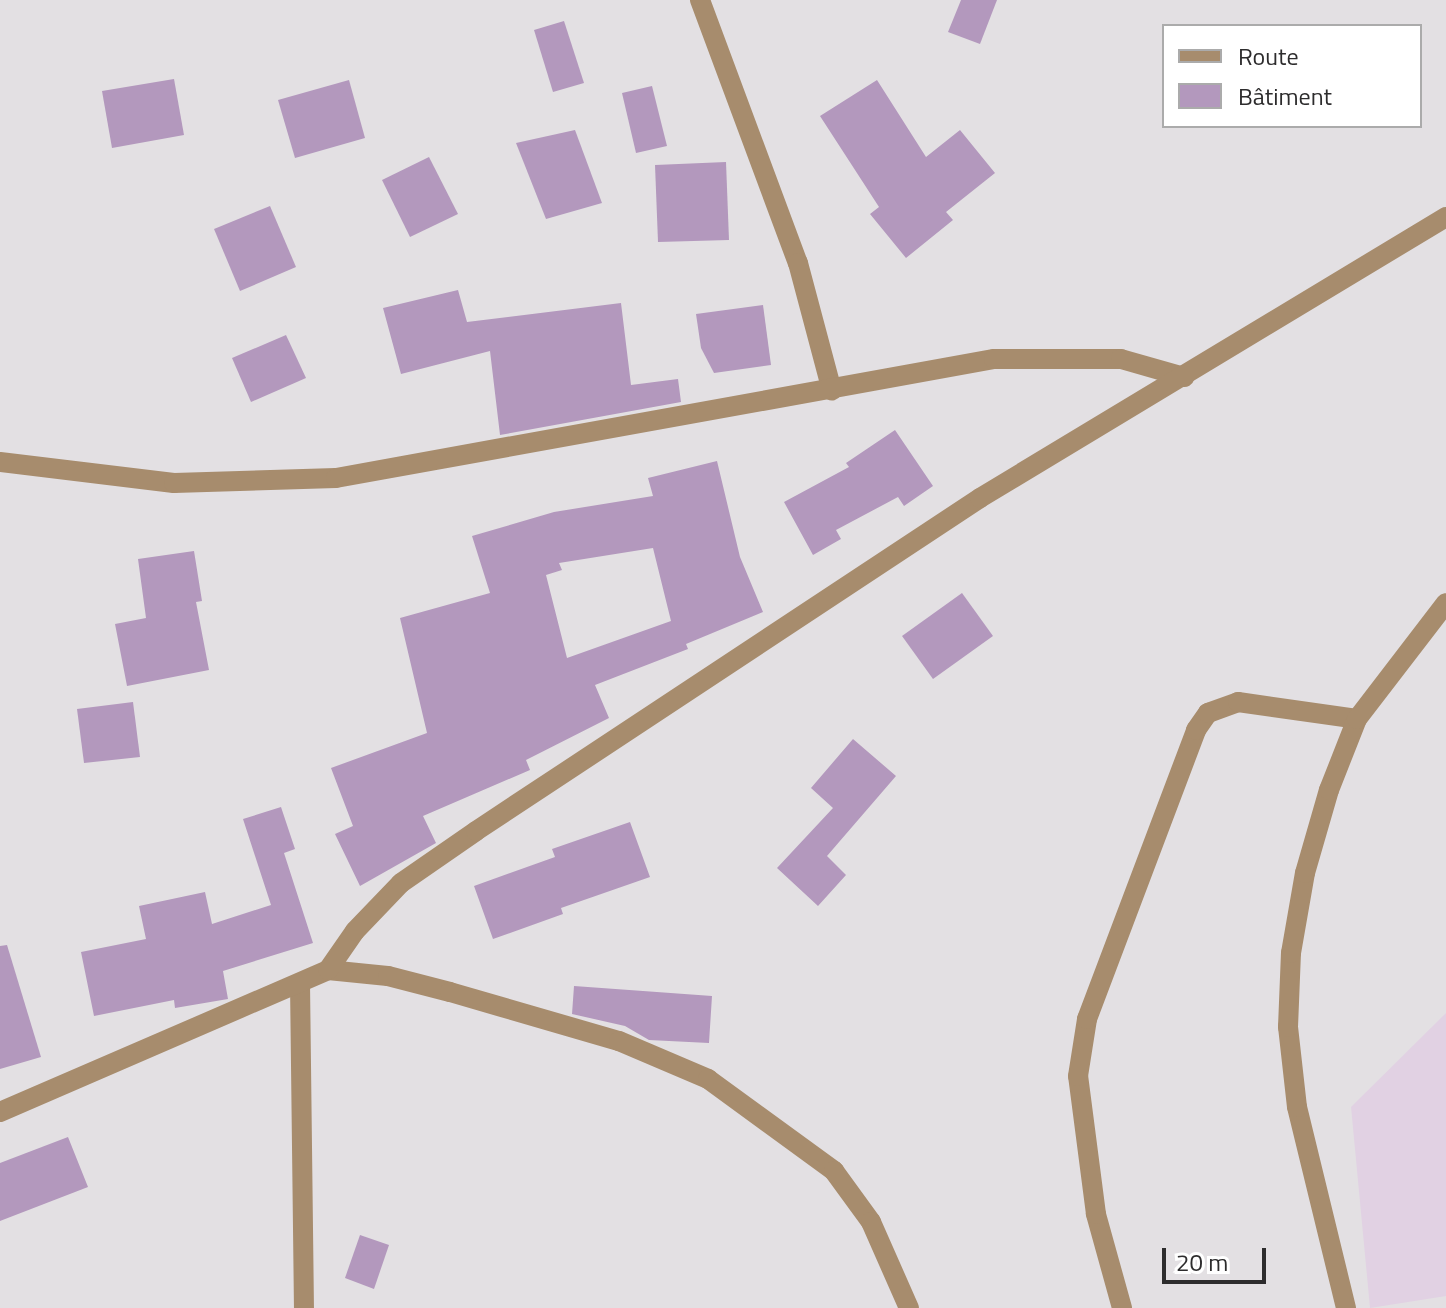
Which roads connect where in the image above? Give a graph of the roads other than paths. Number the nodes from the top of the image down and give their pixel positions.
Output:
1 (700, 0) edge
2 (1446, 217) edge
3 (1184, 377) junction
4 (832, 391) junction
5 (0, 462) edge
6 (1446, 603) edge
7 (1357, 719) junction
8 (328, 970) junction
9 (300, 983) junction
10 (0, 1112) edge
11 (304, 1308) edge
12 (909, 1308) edge
13 (1122, 1308) edge
14 (1346, 1308) edge

1 - 4 street
2 - 3 street
3 - 4 street
3 - 8 street
4 - 5 street
6 - 7 street
7 - 13 street
7 - 14 street
8 - 9 street
8 - 12 street
9 - 10 street
9 - 11 street

